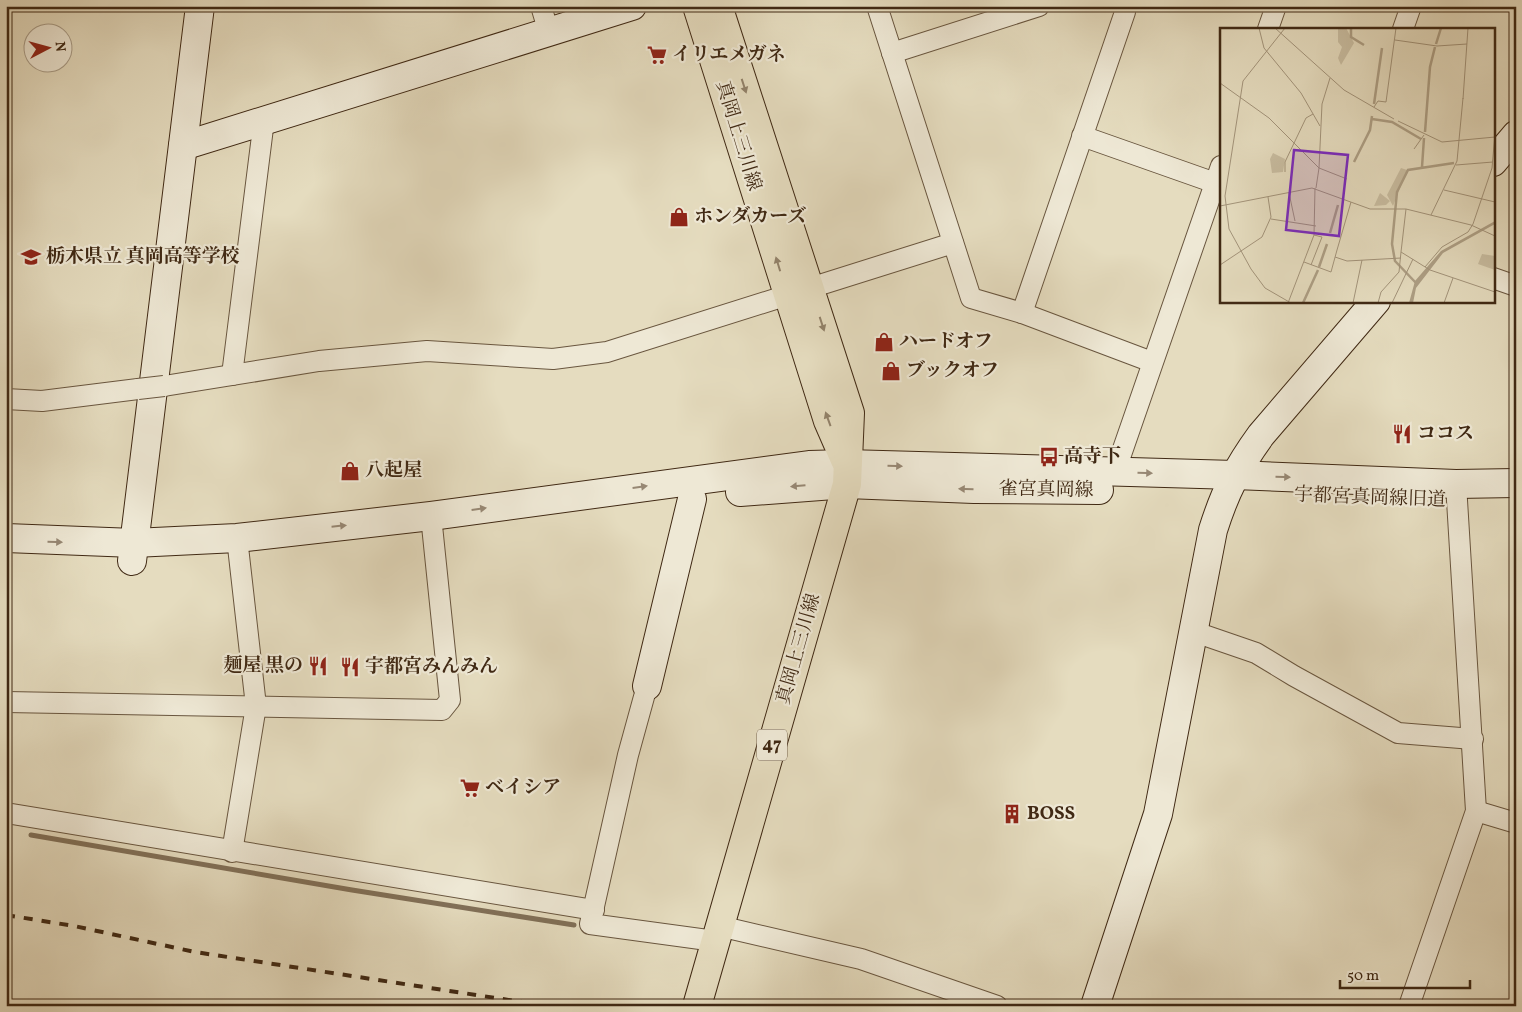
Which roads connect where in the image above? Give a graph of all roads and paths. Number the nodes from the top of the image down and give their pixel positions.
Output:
1 (200, 6) edge
2 (541, 6) edge
3 (632, 6) edge
4 (697, 6) edge
5 (718, 6) edge
6 (877, 6) edge
7 (1039, 6) edge
8 (1124, 6) edge
9 (1276, 6) edge
10 (1411, 6) edge
11 (1268, 28) edge
12 (1403, 28) edge
13 (549, 32) junction
14 (892, 53) junction
15 (264, 120) junction
16 (1516, 135) edge
17 (1082, 136) junction
18 (183, 146) junction
19 (1494, 161) edge
20 (1219, 178) edge
21 (953, 243) junction
22 (1494, 278) edge
23 (1516, 286) edge
24 (799, 292) junction
25 (1375, 302) edge
26 (1022, 313) junction
27 (1152, 362) junction
28 (232, 375) junction
29 (6, 399) edge
30 (1115, 472) junction
31 (846, 474) junction
32 (1516, 483) edge
33 (1230, 484) junction
34 (1457, 492) junction
35 (692, 498) junction
36 (1516, 499) edge
37 (432, 525) junction
38 (6, 538) edge
39 (238, 546) junction
40 (133, 552) junction
41 (6, 557) edge
42 (1192, 631) junction
43 (647, 686) joint
44 (6, 702) edge
45 (256, 706) junction
46 (1473, 739) junction
47 (1476, 811) junction
48 (6, 813) edge
49 (1516, 823) edge
50 (232, 852) junction
51 (594, 910) junction
52 (717, 934) junction
53 (698, 1006) edge
54 (997, 1006) edge
55 (1096, 1006) edge
56 (1410, 1006) edge

1 - 18 street
2 - 13 street
3 - 13 street
24 -> 4 main road, 真岡上三川線
5 -> 24 main road, 真岡上三川線
6 - 14 street
7 - 14 street
8 - 17 street
9 - 11 street
10 - 12 street
13 - 15 street
14 - 21 street
15 - 18 street
15 - 28 street
16 - 19 street
17 - 20 street
17 - 26 street
18 - 40 street
20 - 27 street
21 - 24 street
21 - 26 street
22 - 23 street
24 - 28 street
24 - 31 main road, 真岡上三川線
25 - 33 street
26 - 27 street
27 - 30 street
28 - 29 street, bridge
31 -> 30 street, 雀宮真岡線
30 -> 33 street, 雀宮真岡線
33 -> 31 street, 雀宮真岡線
31 -> 35 street
37 -> 31 street
31 - 52 main road, 真岡上三川線 / 47
32 - 34 street, 宇都宮真岡線旧道
33 - 34 street, 宇都宮真岡線旧道
33 - 42 street
34 - 36 street, 宇都宮真岡線旧道
34 - 46 street
35 - 37 street
35 - 43 street
37 - 39 street
37 - 45 street
38 -> 40 street
39 - 40 street
39 - 45 street
40 - 41 street
42 - 46 street
42 - 55 street
43 - 51 street
44 - 45 street
45 - 50 street
46 - 47 street
47 - 49 street
47 - 56 street
48 - 50 street
50 - 51 street
51 - 52 street
52 - 53 main road, 真岡上三川線 / 47
52 - 54 street

